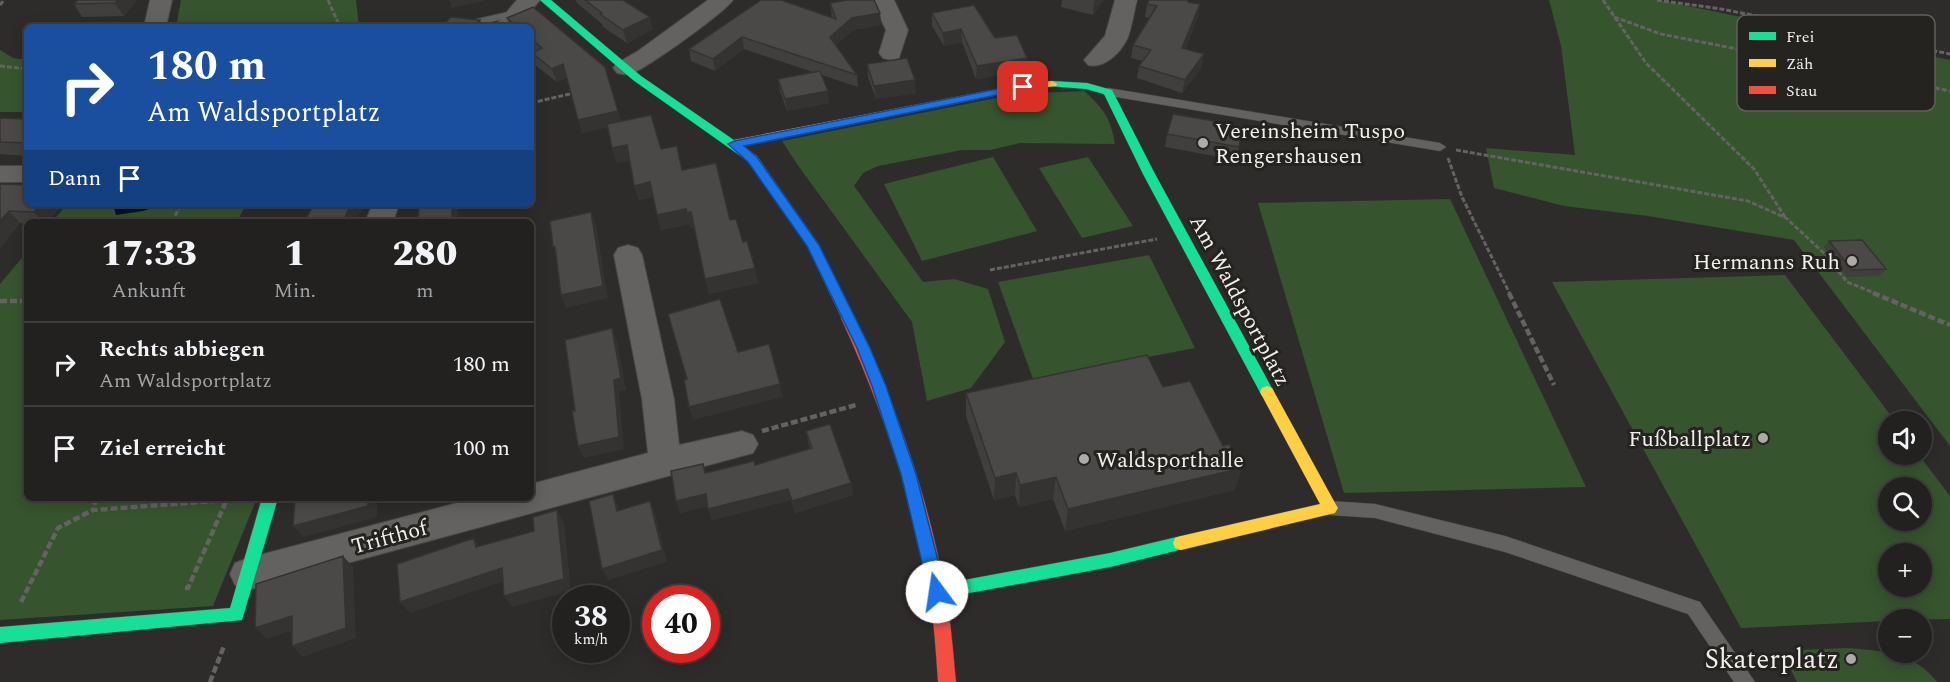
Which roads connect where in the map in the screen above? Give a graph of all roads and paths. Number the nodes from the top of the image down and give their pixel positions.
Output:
1 (4, 0) edge
2 (161, 0) edge
3 (328, 0) edge
4 (545, 0) edge
5 (722, 0) edge
6 (883, 0) edge
7 (1125, 0) edge
8 (1603, 0) edge
9 (1657, 0) edge
10 (0, 5) edge
11 (518, 13) edge
12 (1752, 15) edge
13 (1614, 17) junction
14 (156, 24) edge
15 (339, 24) edge
16 (467, 24) edge
17 (1737, 49) edge
18 (1935, 51) edge
19 (891, 53) dead end
20 (1950, 54) edge
21 (1096, 60) dead end
22 (0, 66) edge
23 (625, 68) junction
24 (24, 69) edge
25 (1935, 88) edge
26 (1950, 91) edge
27 (581, 92) edge
28 (1108, 92) junction
29 (534, 102) edge
30 (734, 144) junction
31 (1440, 147) junction
32 (0, 174) edge
33 (24, 174) edge
34 (1786, 218) junction
35 (1182, 234) junction
36 (628, 255) dead end
37 (990, 270) dead end
38 (0, 301) edge
39 (24, 301) edge
40 (1950, 325) edge
41 (1554, 385) dead end
42 (884, 399) junction
43 (742, 444) joint
44 (665, 462) junction
45 (534, 497) edge
46 (95, 501) edge
47 (214, 501) edge
48 (227, 501) edge
49 (269, 501) edge
50 (519, 501) edge
51 (1330, 508) junction
52 (93, 510) junction
53 (248, 574) junction
54 (176, 589) dead end
55 (937, 592) junction
56 (33, 602) dead end
57 (0, 635) edge
58 (947, 682) edge
59 (1745, 682) edge

1 - 10 path
2 - 14 street
3 - 15 path
4 - 23 street
5 - 23 street
6 - 19 street
7 - 21 street
8 - 13 path
9 - 12 path
11 - 16 lane
13 - 17 path
13 - 34 path
18 - 20 path
22 - 24 path
23 - 30 street
25 - 26 path
27 - 29 path
28 - 30 street
28 - 31 lane
28 - 35 street, Am Waldsportplatz
30 - 42 street
31 - 34 path
31 - 41 path
32 - 33 street
34 - 40 path
35 - 37 path
35 - 51 street, Am Waldsportplatz
36 - 44 street
38 - 39 path
42 - 43 path
42 - 55 street
43 - 44 street, Trifthof
44 - 45 street, Trifthof
46 - 52 path
47 - 52 path
48 - 54 path
49 - 53 street
50 - 53 street, Trifthof
51 - 55 street
51 - 59 lane
52 - 56 path
53 - 57 street
55 - 58 street

